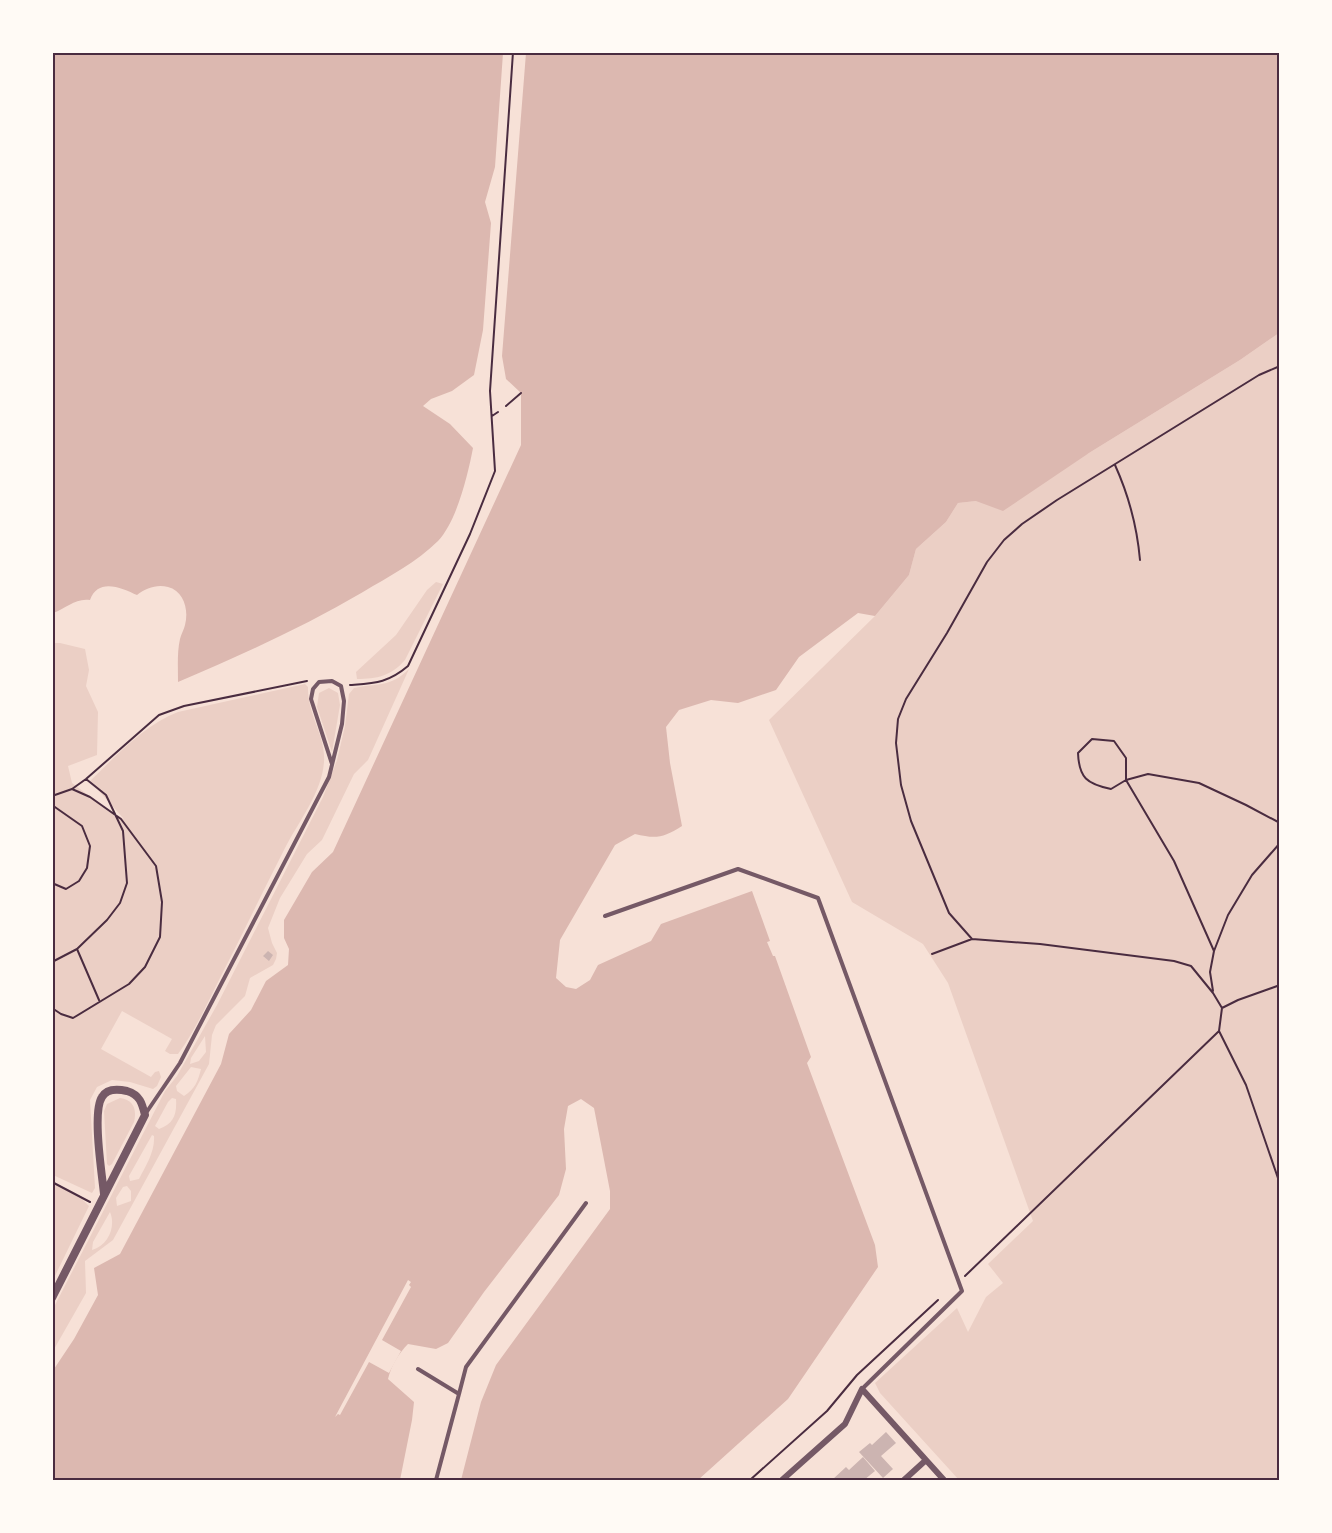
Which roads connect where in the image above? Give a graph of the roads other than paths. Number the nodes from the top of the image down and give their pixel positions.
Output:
1 (332, 764) junction
2 (605, 916) dead end
3 (145, 1115) junction
4 (104, 1194) junction
5 (586, 1203) dead end
6 (52, 1298) edge
7 (418, 1369) dead end
8 (862, 1389) junction
9 (459, 1394) junction
10 (926, 1460) junction
11 (436, 1480) edge
12 (782, 1480) edge
13 (903, 1480) edge
14 (944, 1480) edge

1 - 1 lane
1 - 3 lane
2 - 8 lane
3 - 4 street
3 - 4 street
4 - 6 street
5 - 9 lane
7 - 9 lane
8 - 10 street
8 - 12 street
9 - 11 lane
10 - 13 street
10 - 14 street

